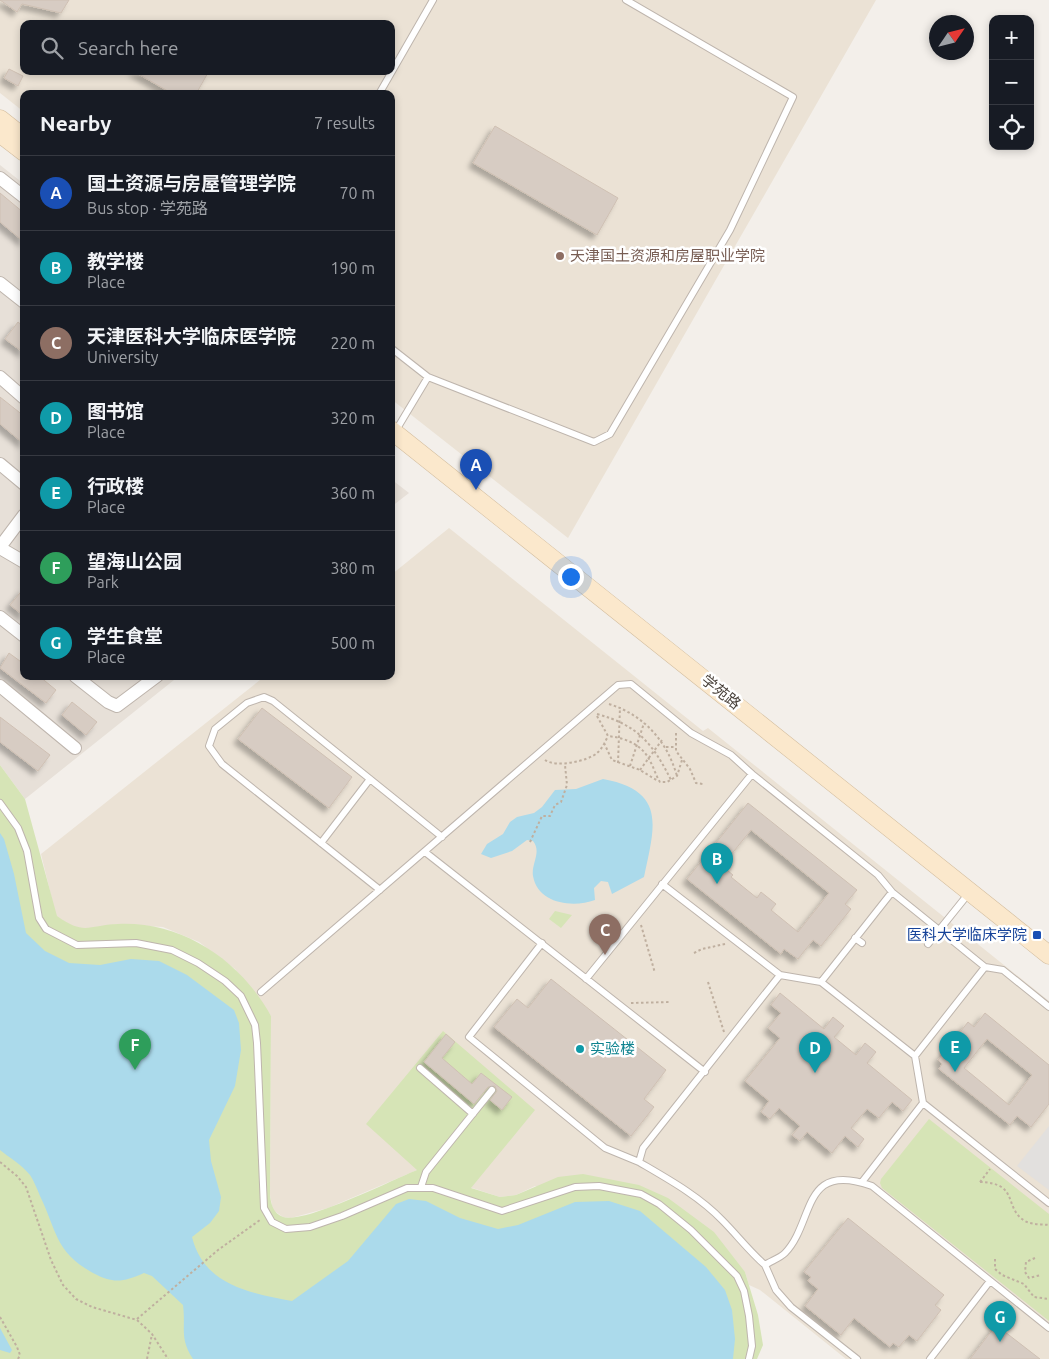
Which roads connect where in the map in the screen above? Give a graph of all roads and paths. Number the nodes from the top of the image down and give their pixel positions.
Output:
1 (434, 0) edge
2 (626, 0) edge
3 (395, 67) edge
4 (390, 75) edge
5 (381, 90) edge
6 (0, 119) edge
7 (0, 133) edge
8 (20, 135) edge
9 (20, 149) edge
10 (0, 178) edge
11 (20, 194) edge
12 (0, 283) edge
13 (20, 299) edge
14 (395, 351) edge
15 (0, 377) edge
16 (428, 377) junction
17 (20, 394) edge
18 (395, 430) edge
19 (395, 437) edge
20 (0, 464) edge
21 (20, 481) edge
22 (20, 520) edge
23 (0, 548) edge
24 (20, 560) edge
25 (0, 617) edge
26 (20, 633) edge
27 (80, 680) edge
28 (152, 680) edge
29 (0, 686) edge
30 (600, 701) junction
31 (620, 708) junction
32 (620, 721) junction
33 (644, 723) junction
34 (681, 724) junction
35 (640, 735) junction
36 (608, 736) junction
37 (619, 737) junction
38 (662, 740) junction
39 (604, 743) junction
40 (637, 745) junction
41 (666, 747) junction
42 (675, 747) junction
43 (75, 748) dead end
44 (655, 750) junction
45 (538, 754) junction
46 (649, 758) junction
47 (682, 760) junction
48 (618, 763) junction
49 (565, 765) junction
50 (630, 767) junction
51 (640, 770) junction
52 (752, 774) junction
53 (677, 776) junction
54 (370, 780) junction
55 (671, 780) junction
56 (660, 782) junction
57 (702, 784) dead end
58 (0, 803) edge
59 (442, 837) junction
60 (530, 842) dead end
61 (321, 843) junction
62 (426, 852) junction
63 (662, 884) junction
64 (380, 890) junction
65 (892, 892) junction
66 (967, 895) junction
67 (637, 915) junction
68 (939, 931) junction
69 (733, 938) junction
70 (855, 938) junction
71 (542, 943) junction
72 (862, 943) dead end
73 (928, 944) dead end
74 (694, 954) dead end
75 (1049, 955) edge
76 (1049, 966) edge
77 (985, 968) junction
78 (655, 973) dead end
79 (780, 975) junction
80 (586, 979) junction
81 (708, 982) dead end
82 (821, 982) junction
83 (261, 992) dead end
84 (671, 1002) dead end
85 (620, 1006) junction
86 (942, 1007) dead end
87 (1049, 1007) edge
88 (949, 1013) junction
89 (728, 1042) junction
90 (914, 1056) junction
91 (420, 1068) dead end
92 (705, 1072) junction
93 (492, 1090) dead end
94 (923, 1103) junction
95 (473, 1114) junction
96 (996, 1161) junction
97 (0, 1162) edge
98 (639, 1162) junction
99 (862, 1182) junction
100 (420, 1187) junction
101 (1049, 1203) edge
102 (268, 1215) junction
103 (1049, 1225) edge
104 (1034, 1258) dead end
105 (995, 1259) dead end
106 (765, 1265) junction
107 (1041, 1275) dead end
108 (990, 1281) junction
109 (1049, 1299) edge
110 (0, 1317) edge
111 (137, 1320) junction
112 (1049, 1328) edge
113 (152, 1334) junction
114 (18, 1359) edge
115 (148, 1359) edge
116 (168, 1359) edge
117 (749, 1359) edge
118 (857, 1359) edge
119 (930, 1359) edge

1 - 3 lane
2 - 16 lane
4 - 5 lane
6 - 8 street
7 - 9 street
10 - 11 street
12 - 13 street
14 - 16 lane
15 - 17 street
16 - 18 lane
19 - 66 street, 学苑路
20 - 21 street
22 - 23 street
23 - 24 street
25 - 26 street
27 - 28 street
29 - 43 street
30 - 31 path
30 - 34 lane
30 - 45 lane
31 - 32 path
31 - 33 path
32 - 35 path
32 - 36 path
32 - 37 path
33 - 35 path
33 - 38 path
34 - 42 path
34 - 52 lane
35 - 40 path
35 - 44 path
36 - 37 path
36 - 39 path
37 - 40 path
37 - 48 path
38 - 41 path
38 - 44 path
39 - 48 path
39 - 49 path
40 - 46 path
40 - 50 path
41 - 42 path
41 - 53 path
42 - 47 path
44 - 46 path
44 - 55 path
45 - 49 path
45 - 59 lane
46 - 51 path
46 - 56 path
47 - 53 path
47 - 57 path
48 - 50 path
49 - 60 path
50 - 51 path
51 - 56 path
52 - 63 lane
52 - 65 lane
53 - 55 path
54 - 59 lane
54 - 61 lane
54 - 61 lane
55 - 56 path
58 - 102 lane
59 - 62 lane
61 - 64 lane
62 - 64 lane
62 - 71 lane
63 - 67 lane
63 - 69 lane
64 - 83 lane
65 - 68 lane
65 - 70 lane
66 - 68 lane
66 - 75 street, 学苑路
66 - 76 street, 学苑路
67 - 78 path
67 - 80 lane
68 - 73 lane
68 - 77 lane
69 - 74 path
69 - 79 lane
70 - 72 lane
70 - 82 lane
71 - 80 lane
71 - 98 lane
77 - 87 lane
77 - 88 lane
79 - 82 lane
79 - 89 lane
80 - 85 lane
81 - 89 path
82 - 90 lane
84 - 85 path
85 - 92 lane
86 - 88 lane
88 - 90 lane
89 - 92 lane
90 - 94 lane
91 - 95 lane
92 - 98 lane
93 - 95 lane
94 - 96 lane
94 - 99 lane
95 - 100 lane
96 - 101 lane
96 - 103 path
97 - 111 path
98 - 106 lane
99 - 106 lane
99 - 108 lane
100 - 102 lane
100 - 117 lane
102 - 111 path
104 - 107 path
105 - 109 path
106 - 118 lane
108 - 112 lane
108 - 119 lane
110 - 114 path
111 - 113 path
113 - 115 path
113 - 116 path

